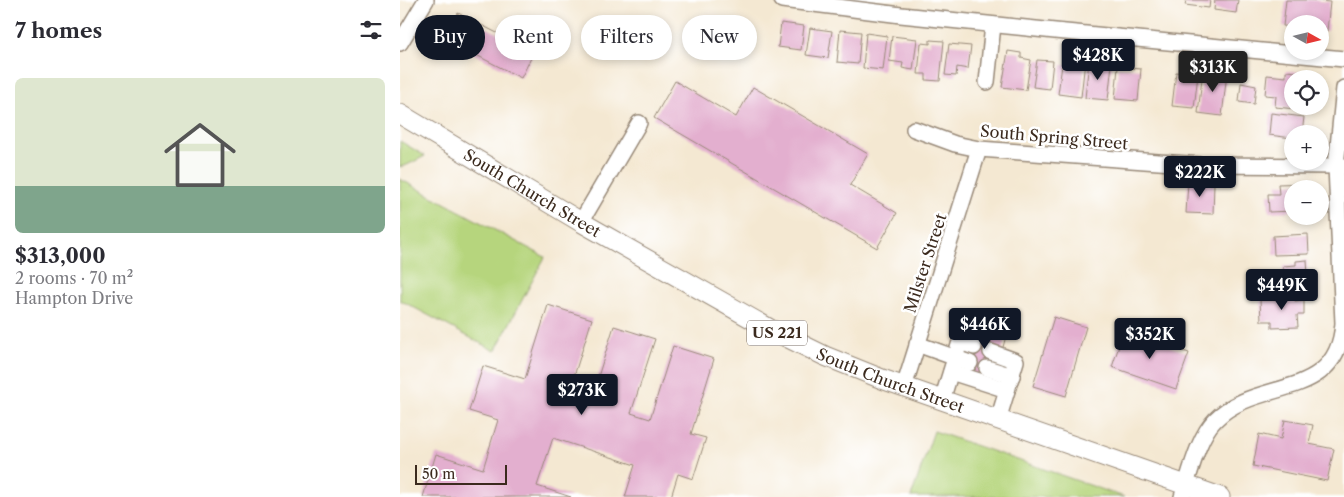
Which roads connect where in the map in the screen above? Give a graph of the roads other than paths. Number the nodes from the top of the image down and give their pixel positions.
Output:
1 (426, 0) edge
2 (782, 0) edge
3 (993, 25) junction
4 (400, 43) edge
5 (1344, 59) edge
6 (987, 82) dead end
7 (1344, 88) edge
8 (400, 114) edge
9 (639, 123) dead end
10 (914, 129) dead end
11 (979, 149) junction
12 (1340, 166) edge
13 (581, 222) junction
14 (917, 344) junction
15 (974, 347) dead end
16 (991, 352) dead end
17 (963, 360) junction
18 (987, 368) dead end
19 (951, 372) junction
20 (1010, 383) junction
21 (904, 387) junction
22 (942, 400) junction
23 (998, 420) junction
24 (1184, 491) edge
25 (1220, 497) edge

1 - 4 street
2 - 3 street
3 - 5 street
3 - 6 street
7 - 12 street
8 - 13 main road, South Church Street / US 221
9 - 13 street
10 - 11 street, South Spring Street
11 - 12 street, South Spring Street
11 - 14 street, Milster Street
12 - 24 street
13 - 21 main road, South Church Street / US 221
14 - 17 street
14 - 21 street, Milster Street
15 - 17 street
16 - 20 street
17 - 19 street
18 - 20 street
19 - 20 street
19 - 22 street
20 - 23 street
21 - 22 main road, South Church Street / US 221
22 - 23 main road, South Church Street / US 221
23 - 24 main road, South Church Street / US 221
24 - 25 main road, South Church Street / US 221

